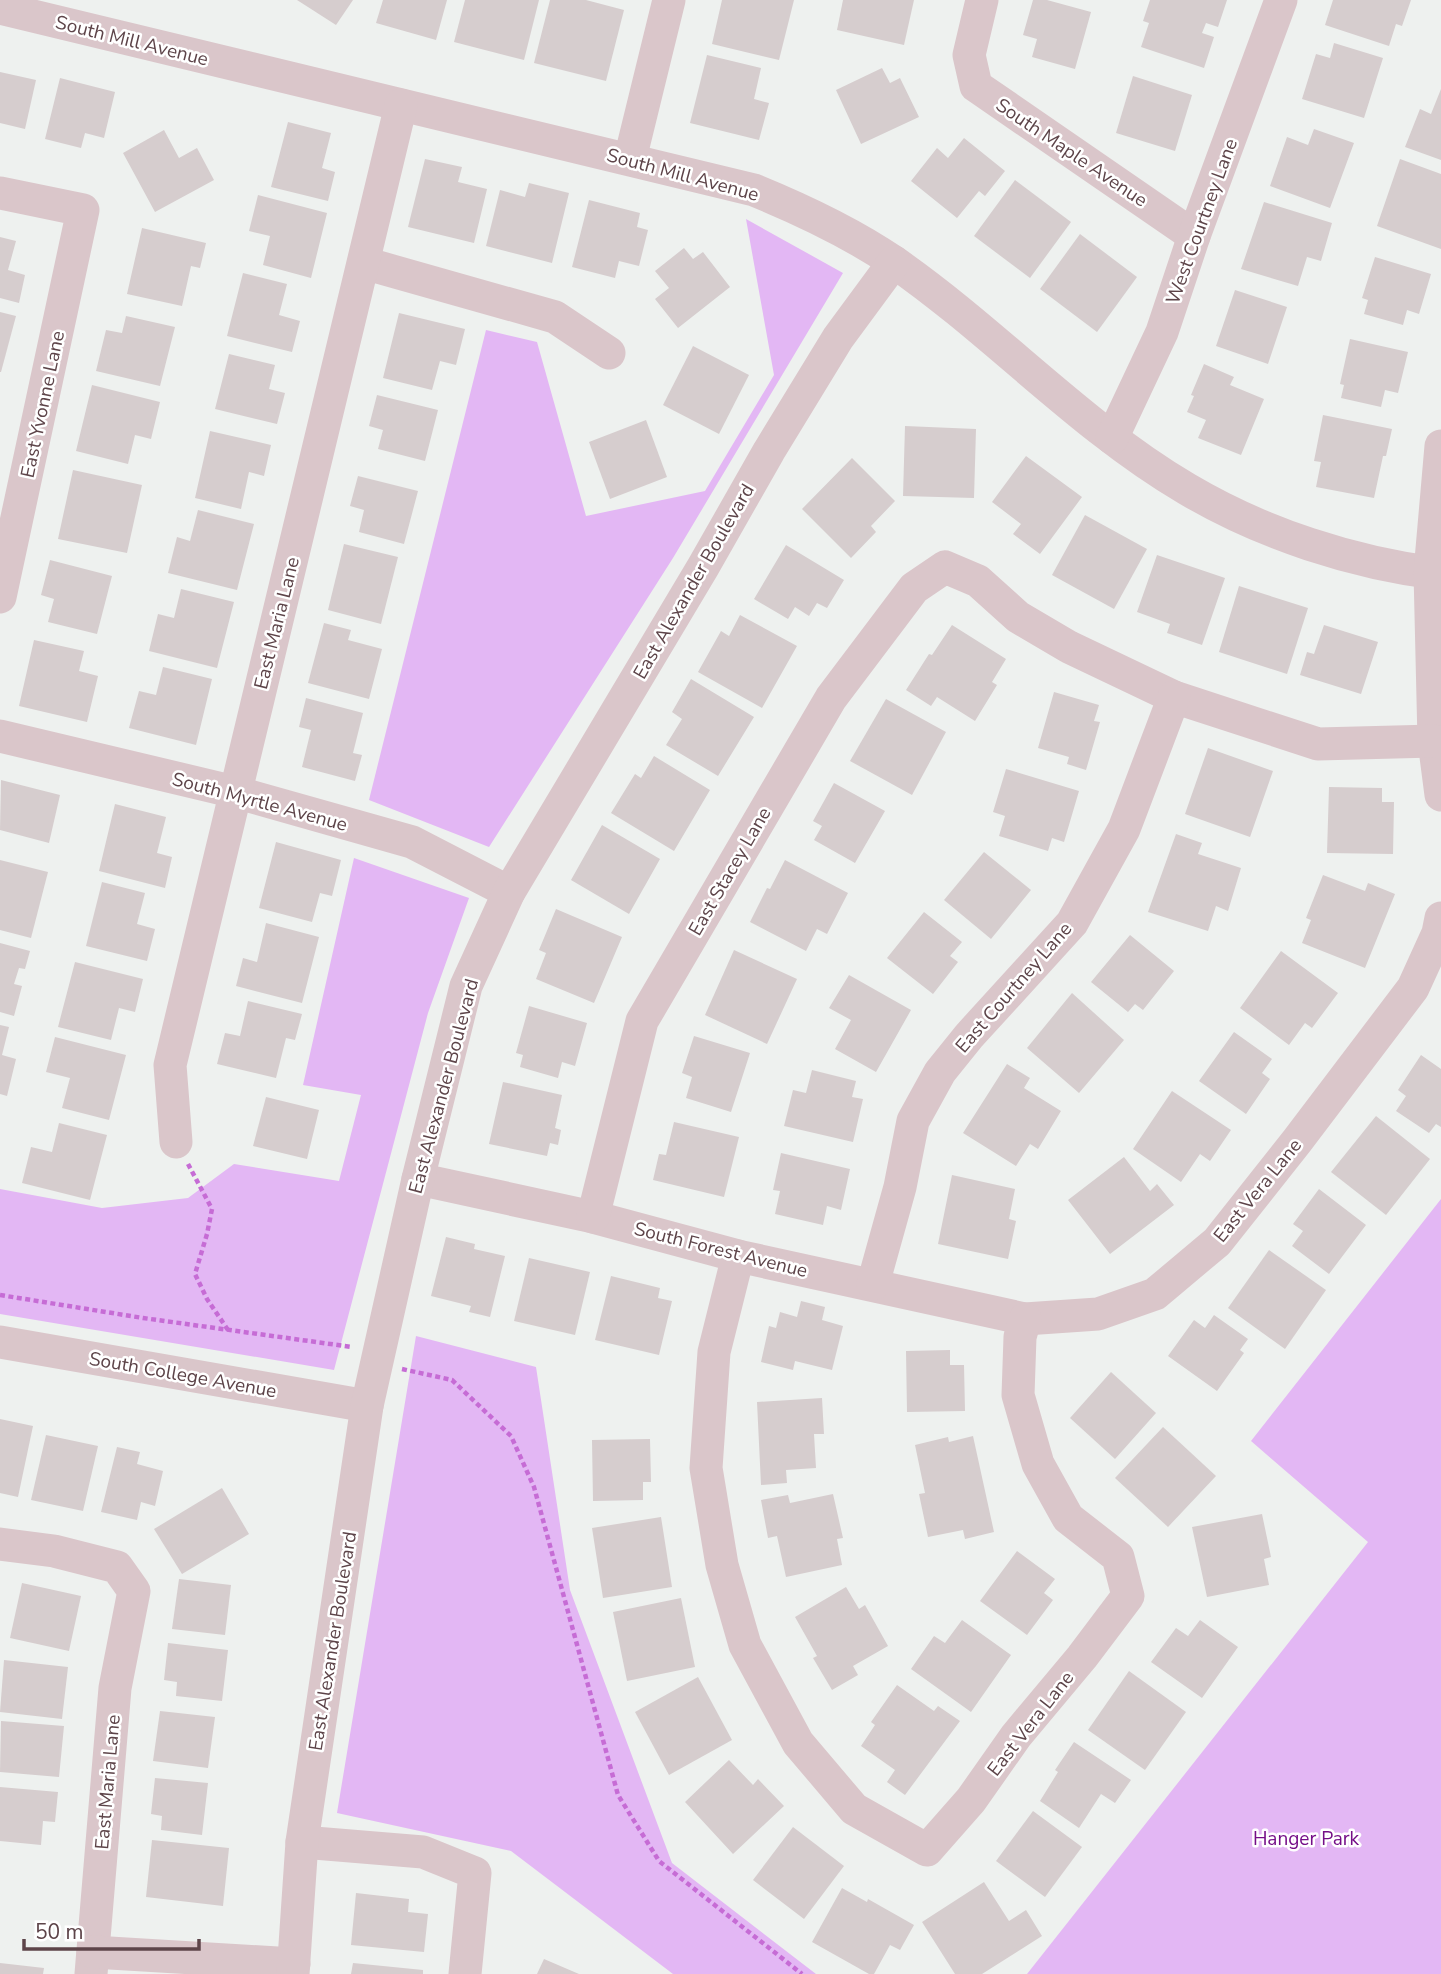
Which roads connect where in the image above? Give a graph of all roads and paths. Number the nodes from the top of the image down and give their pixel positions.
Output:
1 (669, 0) edge
2 (982, 0) edge
3 (1281, 0) edge
4 (0, 8) edge
5 (401, 105) junction
6 (630, 159) junction
7 (0, 192) edge
8 (1194, 236) junction
9 (894, 262) junction
10 (364, 263) junction
11 (609, 353) dead end
12 (1112, 438) junction
13 (1441, 446) edge
14 (1435, 573) edge
15 (0, 597) edge
16 (1174, 697) junction
17 (0, 736) edge
18 (1434, 741) junction
19 (235, 792) junction
20 (1441, 795) edge
21 (509, 892) junction
22 (1441, 918) edge
23 (176, 1142) joint
24 (418, 1179) junction
25 (593, 1217) junction
26 (738, 1256) junction
27 (873, 1284) junction
28 (0, 1295) edge
29 (1025, 1319) junction
30 (229, 1330) junction
31 (0, 1342) edge
32 (378, 1357) junction
33 (367, 1406) junction
34 (0, 1544) edge
35 (302, 1842) junction
36 (92, 1963) edge
37 (294, 1969) edge
38 (465, 1974) edge
39 (802, 1974) edge

1 - 6 street
2 - 8 street, South Maple Avenue
3 - 8 street, West Courtney Lane
4 - 5 street, South Mill Avenue
5 - 6 street, South Mill Avenue
5 - 10 street, East Maria Lane
6 - 9 street, South Mill Avenue
7 - 15 street, East Yvonne Lane
8 - 12 street, West Courtney Lane
9 - 12 street, South Mill Avenue
9 - 21 street, East Alexander Boulevard
10 - 11 street
10 - 19 street, East Maria Lane
12 - 14 street, South Mill Avenue
13 - 14 street
14 - 18 street
16 - 18 street
16 - 25 street, East Stacey Lane
16 - 27 street, East Courtney Lane
17 - 19 street, South Myrtle Avenue
18 - 20 street
19 - 21 street, South Myrtle Avenue
19 - 23 street, East Maria Lane
21 - 24 street, East Alexander Boulevard
22 - 29 street, East Vera Lane
23 - 30 path
24 - 25 street, South Forest Avenue
24 - 32 street, East Alexander Boulevard
25 - 26 street, South Forest Avenue
26 - 27 street, South Forest Avenue
26 - 29 street, East Vera Lane
27 - 29 street, South Forest Avenue
28 - 30 path
30 - 32 path
31 - 33 street, South College Avenue
32 - 33 street, East Alexander Boulevard
32 - 39 path
33 - 35 street, East Alexander Boulevard
34 - 36 street, East Maria Lane
35 - 37 street, East Alexander Boulevard
35 - 38 street
36 - 37 street

